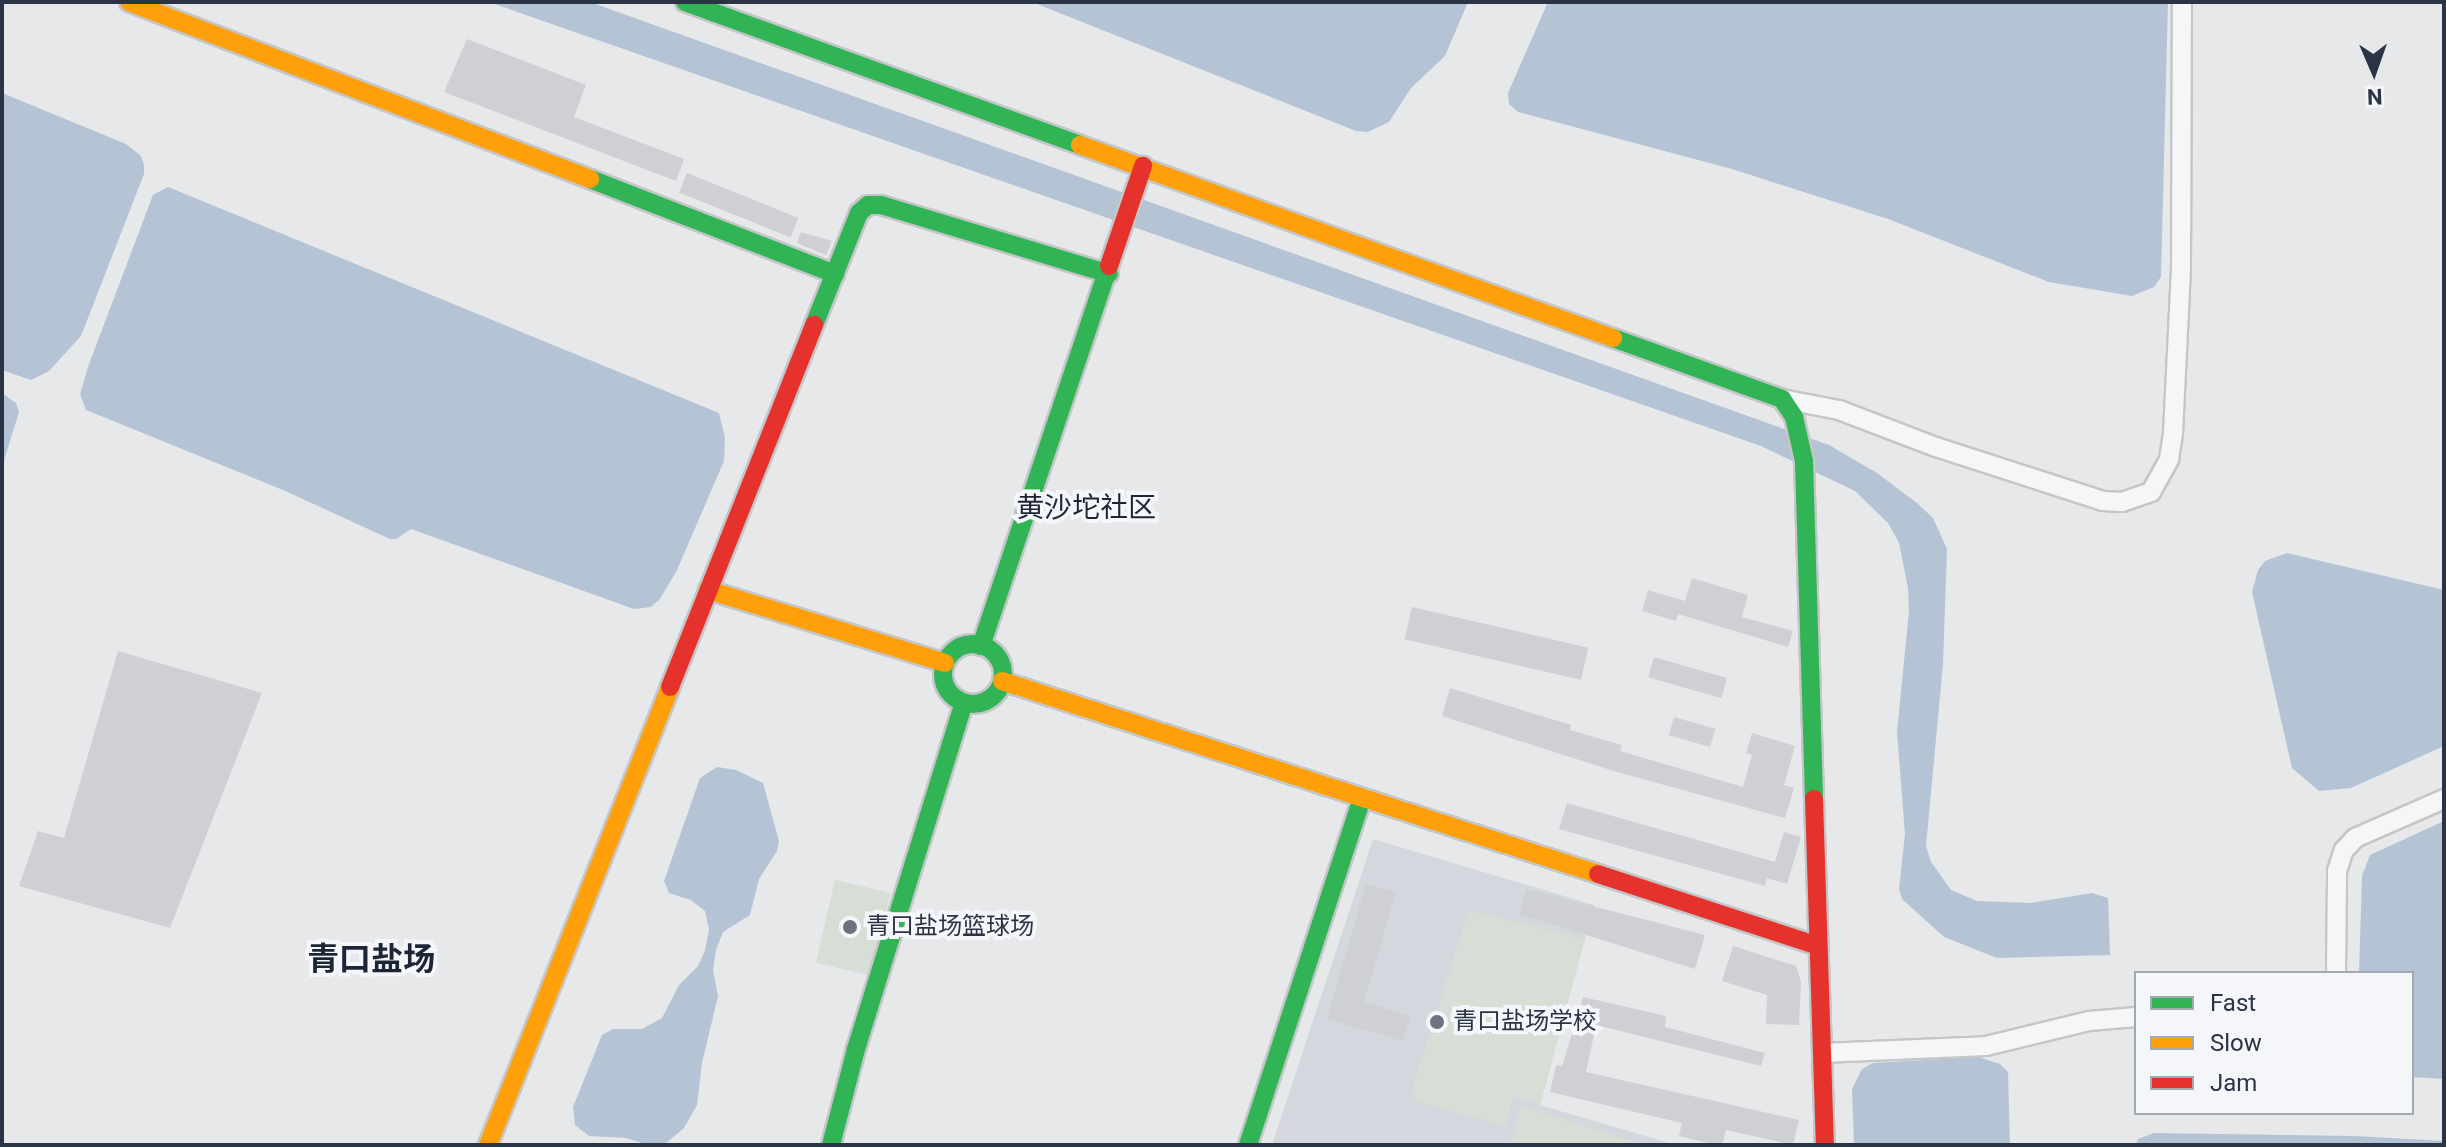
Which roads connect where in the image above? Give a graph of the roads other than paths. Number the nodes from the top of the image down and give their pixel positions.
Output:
1 (129, 2) edge
2 (685, 2) edge
3 (2182, 2) edge
4 (1143, 166) junction
5 (835, 274) junction
6 (1109, 274) junction
7 (1782, 399) junction
8 (708, 590) junction
9 (981, 646) junction
10 (945, 663) junction
11 (1002, 681) junction
12 (964, 703) junction
13 (1362, 799) junction
14 (2444, 799) edge
15 (1818, 946) junction
16 (2336, 971) edge
17 (2134, 1017) edge
18 (1822, 1053) junction
19 (488, 1145) edge
20 (831, 1145) edge
21 (1248, 1145) edge
22 (1825, 1145) edge

1 - 5 street
2 - 4 street
3 - 7 street
4 - 6 street
4 - 7 street
5 - 6 street
5 - 8 street
6 - 9 street
7 - 15 street
8 - 10 street
8 - 19 street
9 - 10 street
9 - 11 street
10 - 12 street
11 - 12 street
11 - 13 street
12 - 20 street
13 - 15 street
13 - 21 street
14 - 16 street
15 - 18 street
17 - 18 street
18 - 22 street

